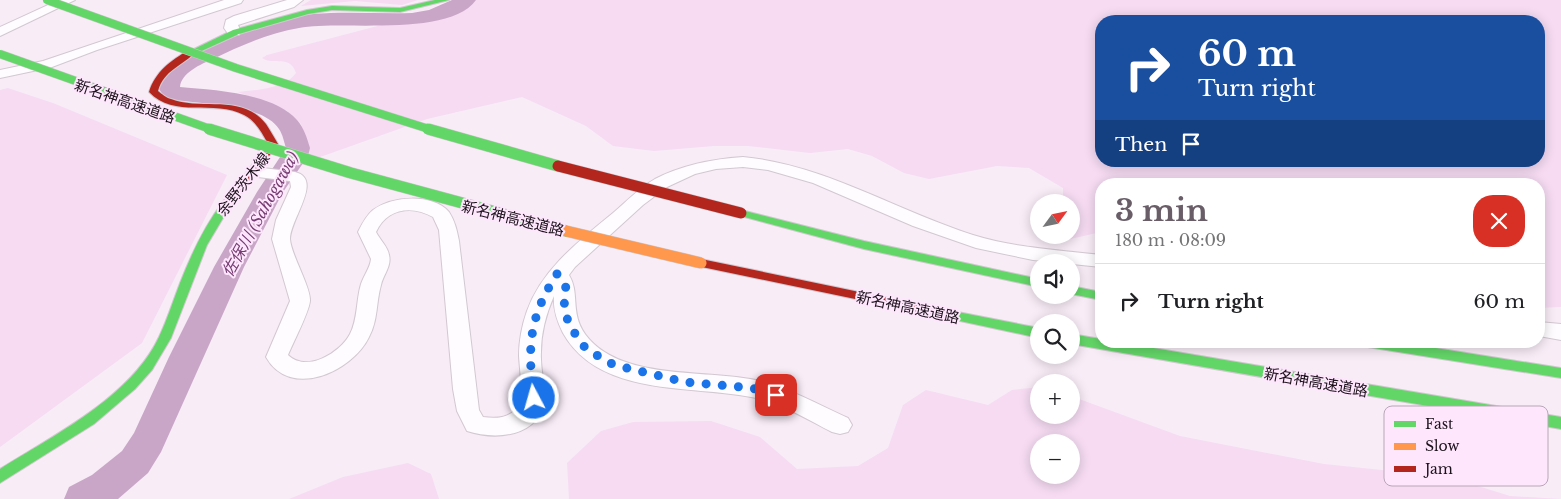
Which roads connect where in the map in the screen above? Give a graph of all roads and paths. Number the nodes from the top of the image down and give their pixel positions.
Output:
1 (47, 0) edge
2 (69, 0) edge
3 (237, 0) edge
4 (298, 0) edge
5 (445, 0) edge
6 (0, 32) edge
7 (234, 32) junction
8 (0, 54) edge
9 (0, 74) edge
10 (259, 172) junction
11 (1095, 260) edge
12 (557, 274) junction
13 (1030, 281) edge
14 (1080, 292) edge
15 (1095, 295) edge
16 (1545, 330) edge
17 (1030, 331) edge
18 (1561, 332) edge
19 (1080, 341) edge
20 (1095, 343) edge
21 (1124, 348) edge
22 (1405, 348) edge
23 (1477, 348) edge
24 (1532, 356) dead end
25 (1561, 373) edge
26 (1462, 406) edge
27 (1548, 421) edge
28 (1561, 423) edge
29 (840, 425) dead end
30 (0, 477) edge

1 - 13 main road, bridge
2 - 6 street
3 - 9 street
4 - 7 street
5 - 7 main road, 余野茨木線
7 - 10 main road, 余野茨木線
8 - 17 main road, 新名神高速道路, bridge
10 - 12 street
10 - 30 main road, 余野茨木線
11 - 12 street
12 - 29 street
14 - 15 main road
16 - 18 street
19 - 20 main road, 新名神高速道路
21 - 26 main road, 新名神高速道路
22 - 25 main road
23 - 24 main road
27 - 28 main road, 新名神高速道路

